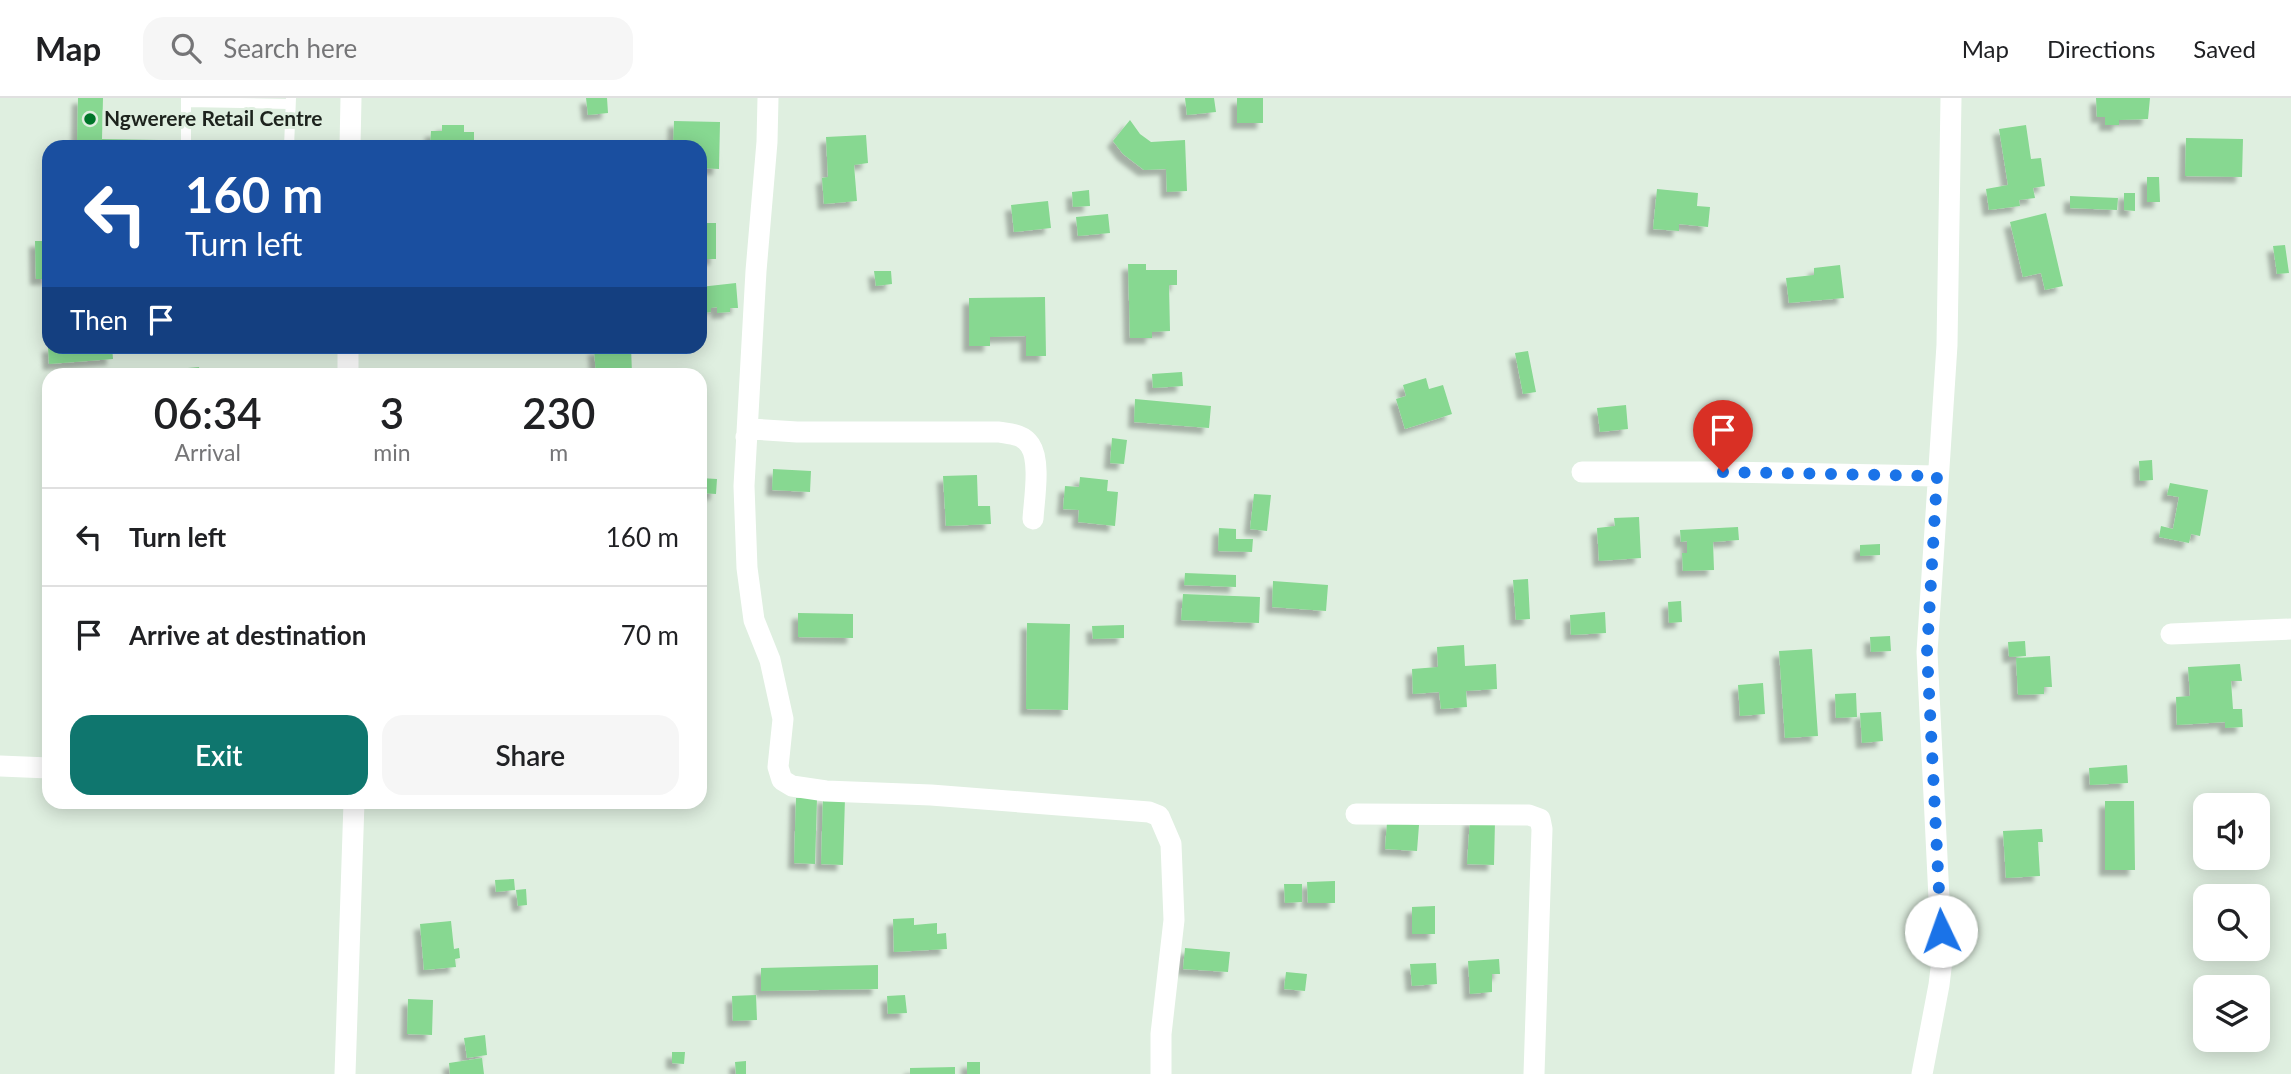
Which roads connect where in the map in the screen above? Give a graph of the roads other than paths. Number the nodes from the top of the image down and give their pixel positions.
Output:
1 (351, 98) edge
2 (768, 98) edge
3 (1951, 98) edge
4 (186, 100) edge
5 (290, 101) edge
6 (186, 140) edge
7 (289, 140) edge
8 (350, 140) edge
9 (746, 437) junction
10 (1583, 472) dead end
11 (1937, 476) junction
12 (1033, 519) dead end
13 (2291, 629) edge
14 (2171, 634) dead end
15 (0, 766) edge
16 (42, 768) edge
17 (354, 809) edge
18 (1356, 814) dead end
19 (345, 1074) edge
20 (1161, 1074) edge
21 (1534, 1074) edge
22 (1922, 1074) edge

1 - 8 street
2 - 9 street
3 - 11 street
4 - 5 lane
4 - 6 lane
5 - 7 lane
9 - 12 street
9 - 20 street
10 - 11 street
11 - 22 street
13 - 14 street
15 - 16 street
17 - 19 street
18 - 21 street

